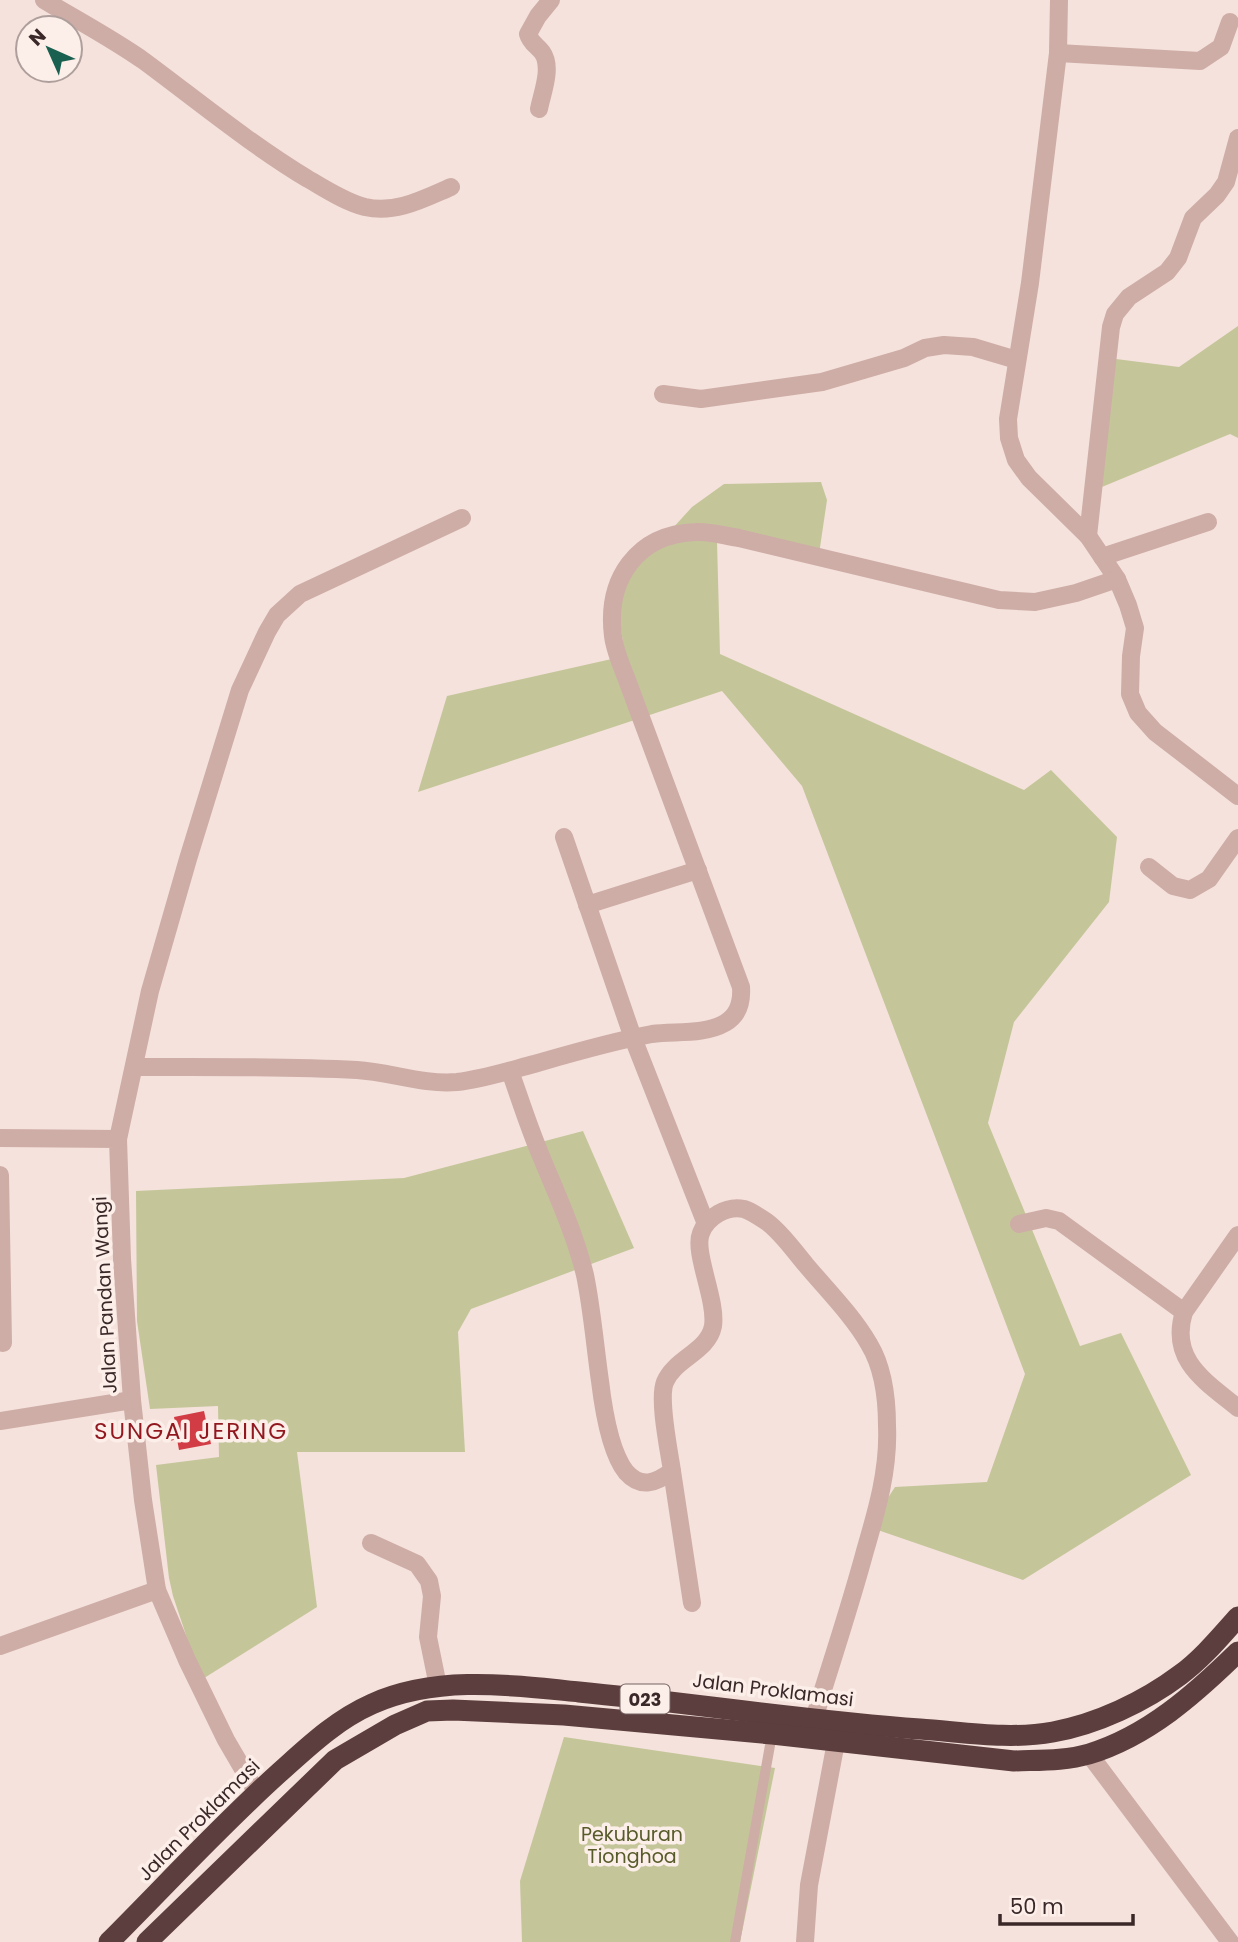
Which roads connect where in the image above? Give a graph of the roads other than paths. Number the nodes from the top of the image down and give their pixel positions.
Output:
1 (44, 0) edge
2 (551, 0) edge
3 (1059, 0) edge
4 (1230, 22) dead end
5 (1058, 53) junction
6 (539, 109) dead end
7 (1238, 138) edge
8 (451, 187) dead end
9 (1017, 360) junction
10 (663, 394) dead end
11 (462, 518) dead end
12 (1208, 522) dead end
13 (1088, 536) junction
14 (1102, 557) junction
15 (1117, 579) junction
16 (1238, 796) edge
17 (564, 837) dead end
18 (1238, 838) edge
19 (1149, 867) dead end
20 (698, 870) junction
21 (587, 905) junction
22 (633, 1038) junction
23 (134, 1067) junction
24 (510, 1071) junction
25 (0, 1138) edge
26 (118, 1139) junction
27 (0, 1175) edge
28 (706, 1224) junction
29 (1019, 1224) dead end
30 (1238, 1235) edge
31 (1184, 1312) junction
32 (3, 1343) dead end
33 (132, 1400) junction
34 (1238, 1408) edge
35 (0, 1421) edge
36 (672, 1471) junction
37 (371, 1543) dead end
38 (157, 1590) junction
39 (692, 1603) dead end
40 (1238, 1617) edge
41 (0, 1646) edge
42 (1238, 1652) edge
43 (438, 1686) junction
44 (681, 1702) junction
45 (814, 1718) junction
46 (678, 1725) junction
47 (772, 1734) junction
48 (836, 1742) junction
49 (1089, 1754) junction
50 (257, 1793) junction
51 (109, 1942) edge
52 (147, 1942) edge
53 (736, 1942) edge
54 (805, 1942) edge
55 (1230, 1942) edge

1 - 8 street
2 - 6 street
3 - 5 street
4 - 5 street
5 - 9 street
7 - 13 street
9 - 10 street
9 - 13 street
11 - 23 street, Jalan Pandan Wangi
12 - 14 street
13 - 14 street
14 - 15 street
15 - 16 street
15 - 20 street
17 - 21 street
18 - 19 street
20 - 21 street
20 - 22 street
21 - 22 street
22 - 24 street
22 - 28 street
23 - 24 street
23 - 26 street, Jalan Pandan Wangi
24 - 36 street
25 - 26 street
26 - 33 street, Jalan Pandan Wangi
27 - 32 street
28 - 36 street
28 - 45 street
29 - 31 street
30 - 31 street
31 - 34 street
33 - 35 street
33 - 38 street, Jalan Pandan Wangi
36 - 39 street
37 - 43 street
38 - 41 street
38 - 50 street, Jalan Pandan Wangi
40 - 45 highway, Jalan Proklamasi / 023
42 - 49 highway, 023
43 - 44 highway, Jalan Proklamasi / 023
43 - 50 highway, Jalan Proklamasi / 023
44 - 45 highway, Jalan Proklamasi / 023
44 - 46 highway
46 - 47 highway, 023
46 - 52 highway, 023
47 - 48 highway, 023
47 - 53 lane
48 - 49 highway, 023
48 - 54 street
49 - 55 street
50 - 51 highway, Jalan Proklamasi / 023

